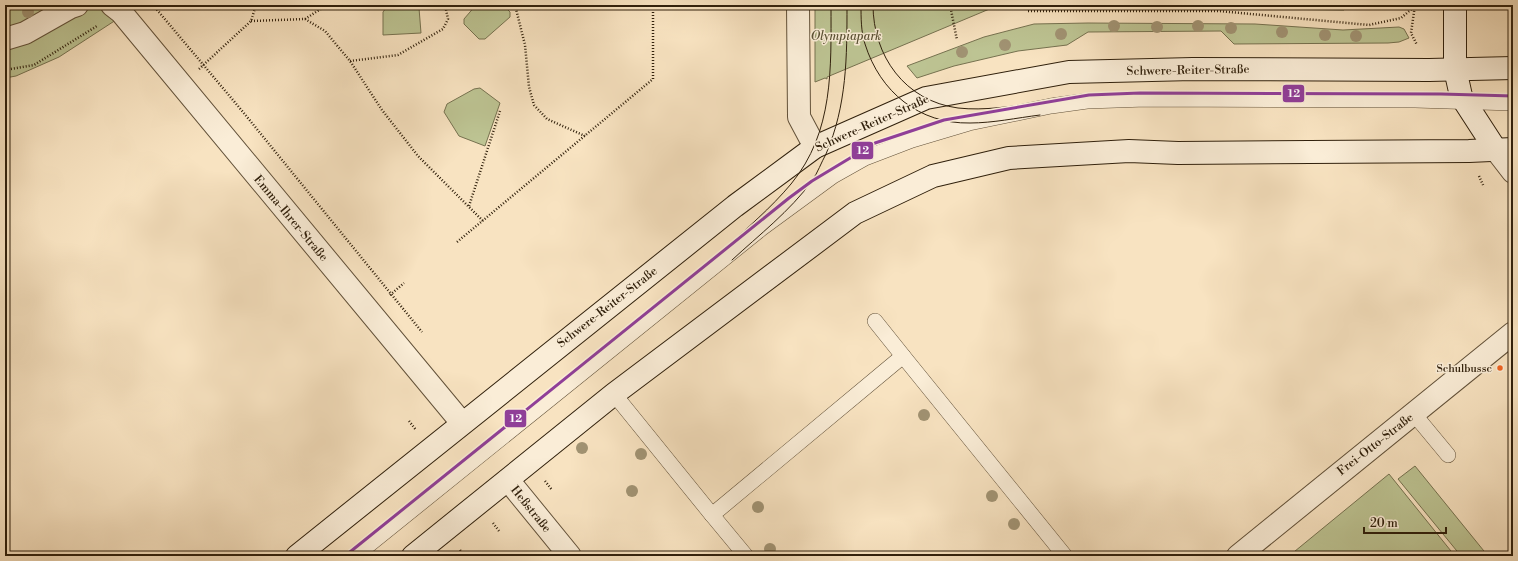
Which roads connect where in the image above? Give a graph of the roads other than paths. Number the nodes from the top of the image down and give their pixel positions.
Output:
1 (77, 5) edge
2 (798, 5) edge
3 (1455, 5) edge
4 (117, 8) edge
5 (5, 39) edge
6 (1513, 68) edge
7 (1455, 69) junction
8 (1466, 102) junction
9 (1513, 103) edge
10 (815, 147) junction
11 (1505, 150) edge
12 (1513, 172) edge
13 (876, 321) dead end
14 (1513, 333) edge
15 (903, 356) junction
16 (614, 394) junction
17 (1414, 414) junction
18 (462, 423) junction
19 (1448, 455) dead end
20 (508, 480) junction
21 (712, 515) junction
22 (297, 556) edge
23 (355, 556) edge
24 (414, 556) edge
25 (570, 556) edge
26 (746, 556) edge
27 (1065, 556) edge
28 (1238, 556) edge

1 - 5 main road
2 - 10 main road
3 - 7 main road
4 - 18 main road, Emma-Ihrer-Straße
6 - 7 main road, Schwere-Reiter-Straße
7 - 8 main road
7 - 10 main road, Schwere-Reiter-Straße
8 - 9 lane
8 - 11 main road
8 - 23 lane
10 - 18 main road, Schwere-Reiter-Straße
11 - 12 main road
11 - 16 main road
13 - 15 lane
14 - 17 main road, Frei-Otto-Straße
15 - 21 lane
15 - 27 lane
16 - 20 main road
16 - 21 lane
17 - 19 lane
17 - 28 main road, Frei-Otto-Straße
18 - 22 main road, Schwere-Reiter-Straße
20 - 24 main road
20 - 25 main road, Heßstraße
21 - 26 lane

